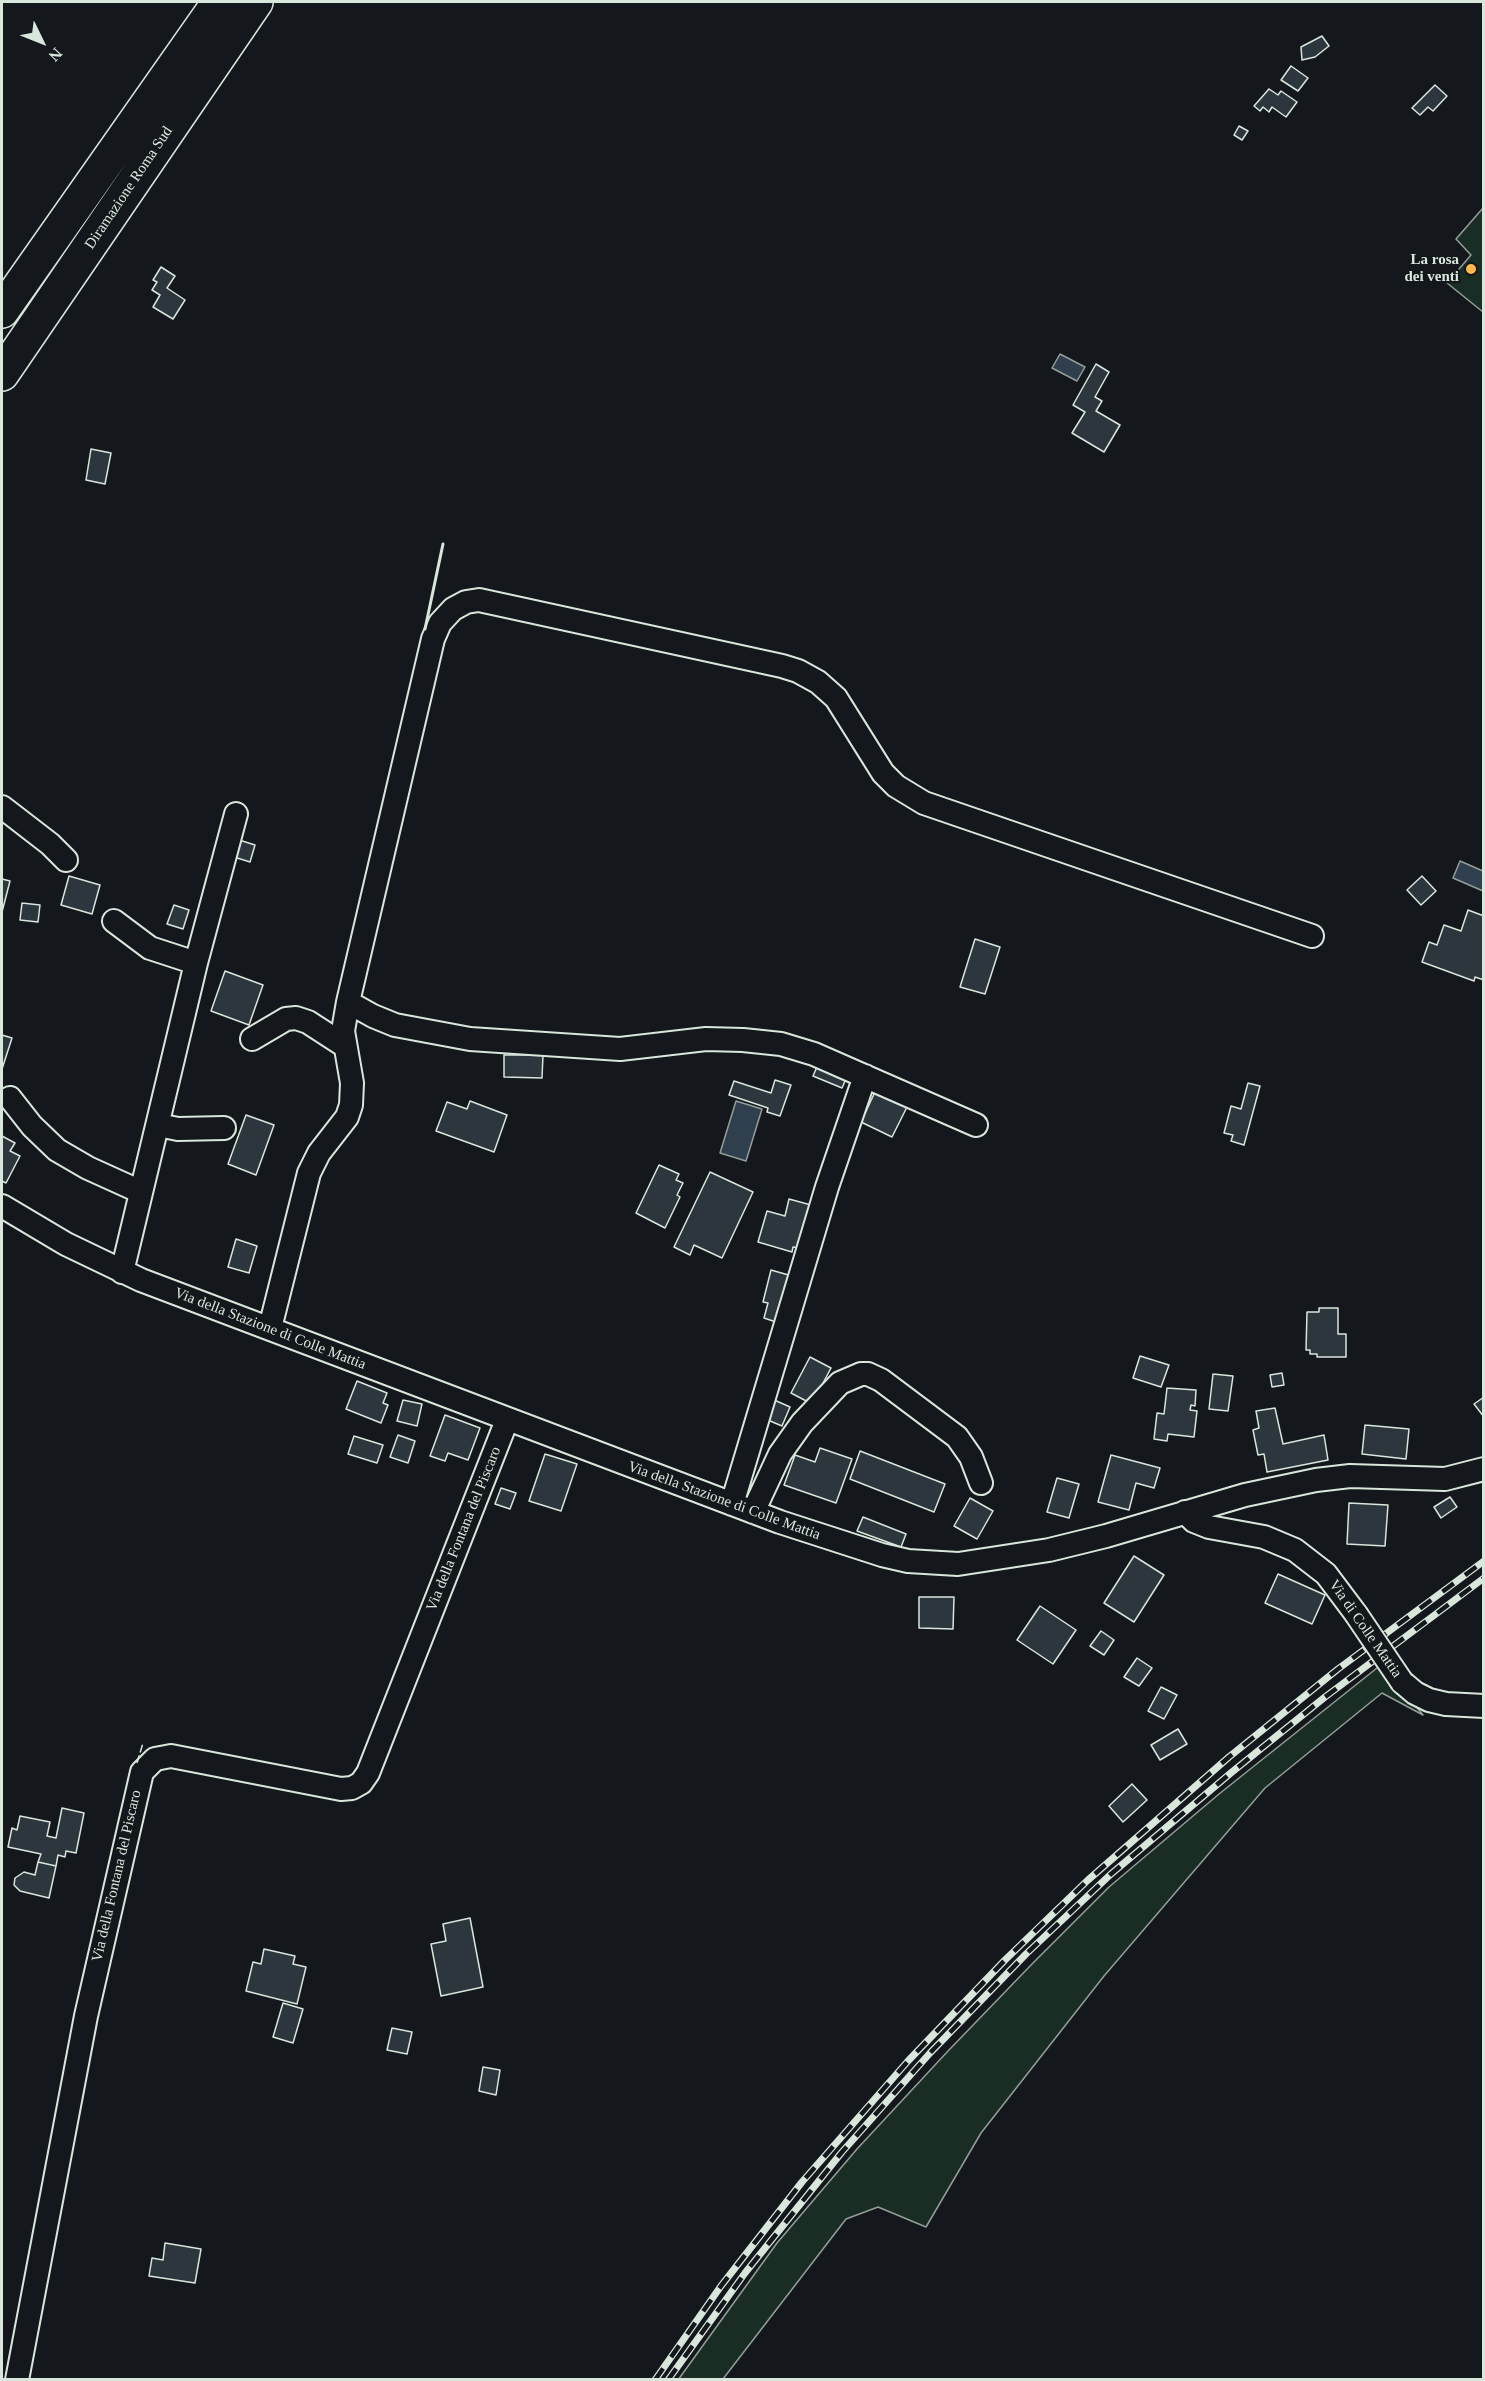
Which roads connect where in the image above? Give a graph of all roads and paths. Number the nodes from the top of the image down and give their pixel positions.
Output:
1 (219, 2) edge
2 (256, 2) edge
3 (2, 311) edge
4 (2, 375) edge
5 (2, 807) edge
6 (236, 814) dead end
7 (66, 860) dead end
8 (114, 921) dead end
9 (1312, 936) dead end
10 (196, 963) junction
11 (348, 1002) junction
12 (252, 1039) dead end
13 (345, 1046) junction
14 (865, 1076) junction
15 (10, 1098) dead end
16 (158, 1125) junction
17 (976, 1125) dead end
18 (225, 1128) dead end
19 (141, 1192) junction
20 (2, 1206) edge
21 (122, 1272) junction
22 (270, 1328) junction
23 (507, 1420) junction
24 (1484, 1470) edge
25 (981, 1483) dead end
26 (742, 1508) junction
27 (1185, 1512) junction
28 (1484, 1706) edge
29 (17, 2379) edge

1 - 3 highway
2 - 4 highway, Diramazione Roma Sud
5 - 7 street
6 - 10 street
8 - 10 street
9 - 11 street
10 - 16 street
11 - 13 street
11 - 14 street
12 - 13 street
13 - 22 street
14 - 17 street
14 - 26 street
15 - 19 street
16 - 18 street
16 - 19 street
19 - 21 street
20 - 21 street, Via della Stazione di Colle Mattia
21 - 22 street, Via della Stazione di Colle Mattia
22 - 23 street, Via della Stazione di Colle Mattia
23 - 26 street, Via della Stazione di Colle Mattia
23 - 29 street, Via della Fontana del Piscaro
24 - 27 street, Via della Stazione di Colle Mattia
25 - 26 street
26 - 27 street, Via della Stazione di Colle Mattia
27 - 28 street, Via di Colle Mattia, bridge

